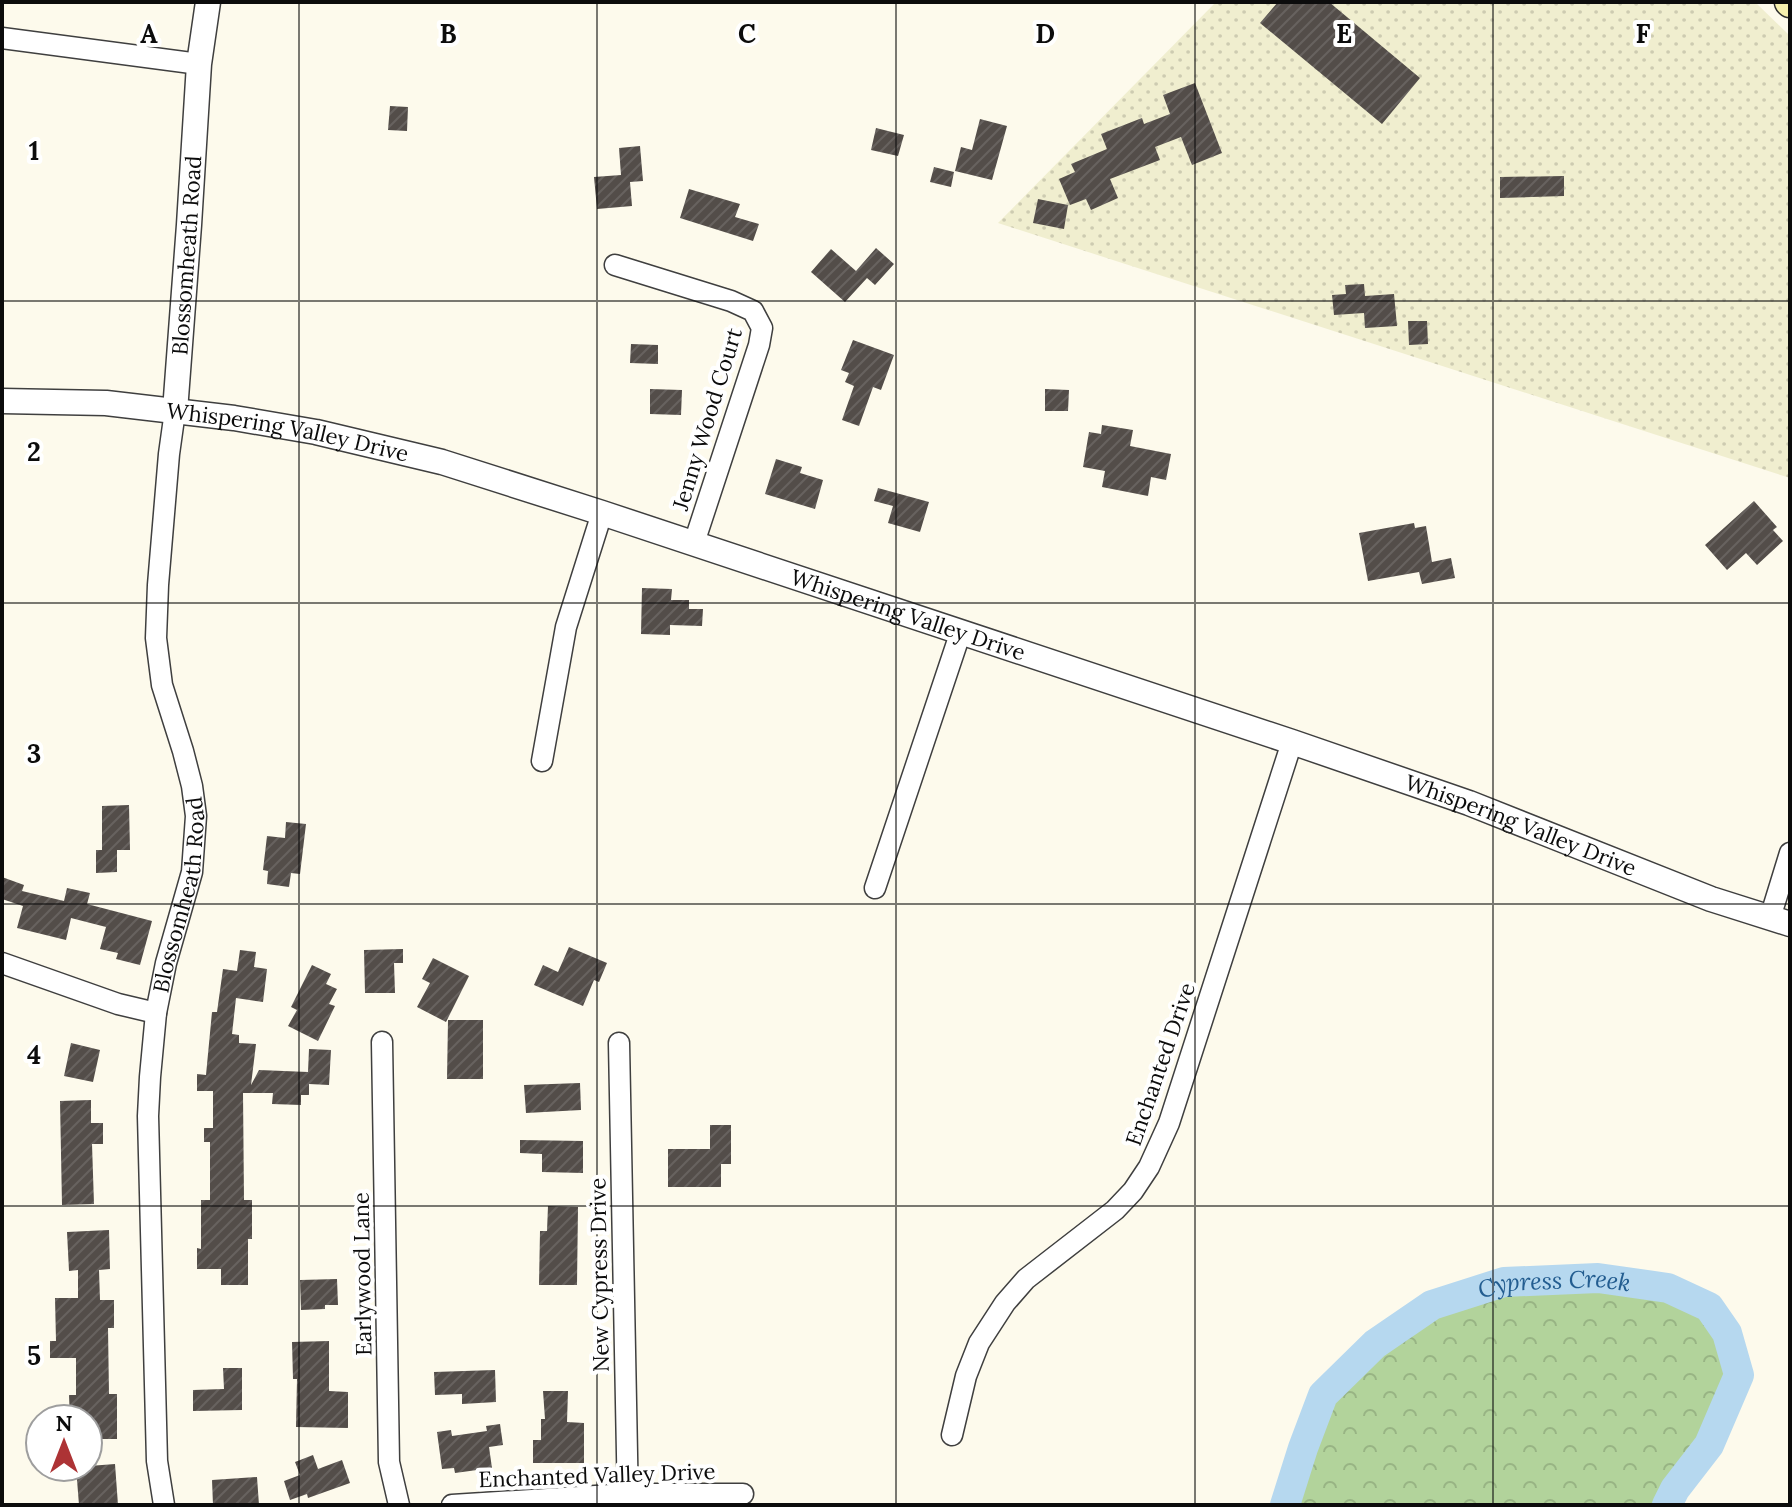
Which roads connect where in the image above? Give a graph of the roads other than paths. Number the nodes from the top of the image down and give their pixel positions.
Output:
1 (208, 2) edge
2 (2, 38) edge
3 (199, 64) junction
4 (615, 265) dead end
5 (2, 401) edge
6 (175, 411) junction
7 (602, 513) junction
8 (694, 543) junction
9 (961, 631) junction
10 (1292, 742) junction
11 (542, 761) dead end
12 (1790, 853) edge
13 (875, 888) dead end
14 (1780, 921) edge
15 (2, 963) edge
16 (156, 1013) junction
17 (382, 1042) dead end
18 (619, 1043) dead end
19 (952, 1435) dead end
20 (743, 1494) dead end
21 (627, 1499) edge
22 (164, 1505) edge
23 (399, 1505) edge
24 (452, 1505) edge

1 - 3 street, Blossomheath Road
2 - 3 street
3 - 6 street, Blossomheath Road
4 - 8 street, Jenny Wood Court
5 - 6 street, Whispering Valley Drive
6 - 7 street, Whispering Valley Drive
6 - 16 street, Blossomheath Road
7 - 8 street, Whispering Valley Drive
7 - 11 street
8 - 9 street, Whispering Valley Drive
9 - 10 street, Whispering Valley Drive
9 - 13 street
10 - 14 street, Whispering Valley Drive
10 - 19 street, Enchanted Drive
12 - 14 street
15 - 16 street
16 - 22 street, Blossomheath Road
17 - 23 street, Earlywood Lane
18 - 21 street, New Cypress Drive
20 - 21 street, Enchanted Valley Drive
21 - 24 street, Enchanted Valley Drive

